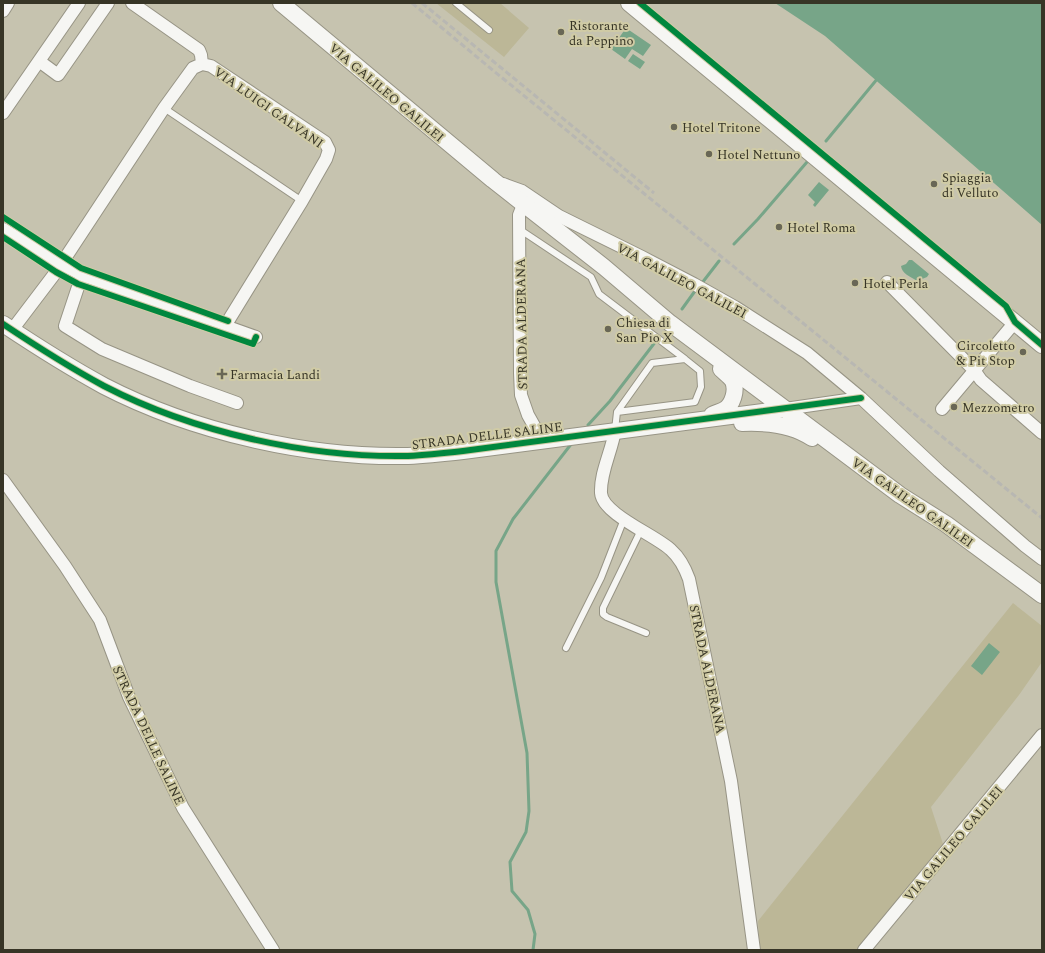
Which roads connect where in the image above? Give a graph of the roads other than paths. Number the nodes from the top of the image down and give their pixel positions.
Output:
1 (8, 3) edge
2 (79, 3) edge
3 (108, 3) edge
4 (132, 3) edge
5 (280, 3) edge
6 (456, 3) edge
7 (629, 3) edge
8 (3, 11) edge
9 (489, 30) dead end
10 (39, 61) junction
11 (202, 64) junction
12 (164, 108) junction
13 (3, 113) edge
14 (493, 180) junction
15 (302, 201) junction
16 (523, 205) junction
17 (3, 229) edge
18 (519, 229) junction
19 (61, 264) junction
20 (82, 275) junction
21 (887, 282) dead end
22 (1014, 322) junction
23 (670, 323) junction
24 (225, 326) junction
25 (8, 327) edge
26 (256, 337) dead end
27 (1042, 345) edge
28 (685, 359) junction
29 (974, 370) junction
30 (860, 398) junction
31 (237, 403) dead end
32 (785, 409) junction
33 (942, 409) dead end
34 (617, 412) junction
35 (701, 419) junction
36 (615, 430) junction
37 (1042, 433) edge
38 (542, 440) junction
39 (3, 480) edge
40 (900, 495) junction
41 (624, 520) junction
42 (642, 530) junction
43 (1042, 559) edge
44 (1042, 595) edge
45 (646, 633) dead end
46 (566, 648) dead end
47 (1042, 735) edge
48 (273, 950) edge
49 (754, 950) edge
50 (864, 950) edge

1 - 8 street
2 - 10 street
3 - 10 street
4 - 11 street
5 - 14 street, VIA GALILEO GALILEI
6 - 9 lane
7 - 22 street
10 - 13 street
11 - 12 street, VIA LUIGI GALVANI
11 - 15 street, VIA LUIGI GALVANI
12 - 15 lane
12 - 19 street, VIA LUIGI GALVANI
14 - 16 street, VIA GALILEO GALILEI
14 - 30 street, VIA GALILEO GALILEI
15 - 24 street, VIA LUIGI GALVANI
16 - 18 street, STRADA ALDERANA
16 - 23 street, VIA GALILEO GALILEI
17 - 19 street
18 - 28 lane
18 - 38 street, STRADA ALDERANA
19 - 20 street
19 - 25 street, VIA LUIGI GALVANI
20 - 24 street
20 - 31 street
21 - 29 street
22 - 27 street
22 - 29 street
23 - 32 street, VIA GALILEO GALILEI
23 - 35 street, STRADA DELLE SALINE
24 - 26 street
25 - 38 street, STRADA DELLE SALINE
28 - 34 lane
28 - 34 lane
29 - 33 street
29 - 37 street
30 - 32 street
30 - 43 street, VIA GALILEO GALILEI
32 - 35 street, STRADA DELLE SALINE
32 - 40 street, VIA GALILEO GALILEI
34 - 36 lane
35 - 36 street, STRADA DELLE SALINE
35 - 40 street, STRADA DELLE SALINE
36 - 38 street, STRADA DELLE SALINE
36 - 41 street, STRADA ALDERANA
39 - 48 street, STRADA DELLE SALINE
40 - 44 street, VIA GALILEO GALILEI
41 - 42 street, STRADA ALDERANA
41 - 46 lane
42 - 45 lane
42 - 49 street, STRADA ALDERANA
47 - 50 street, VIA GALILEO GALILEI

